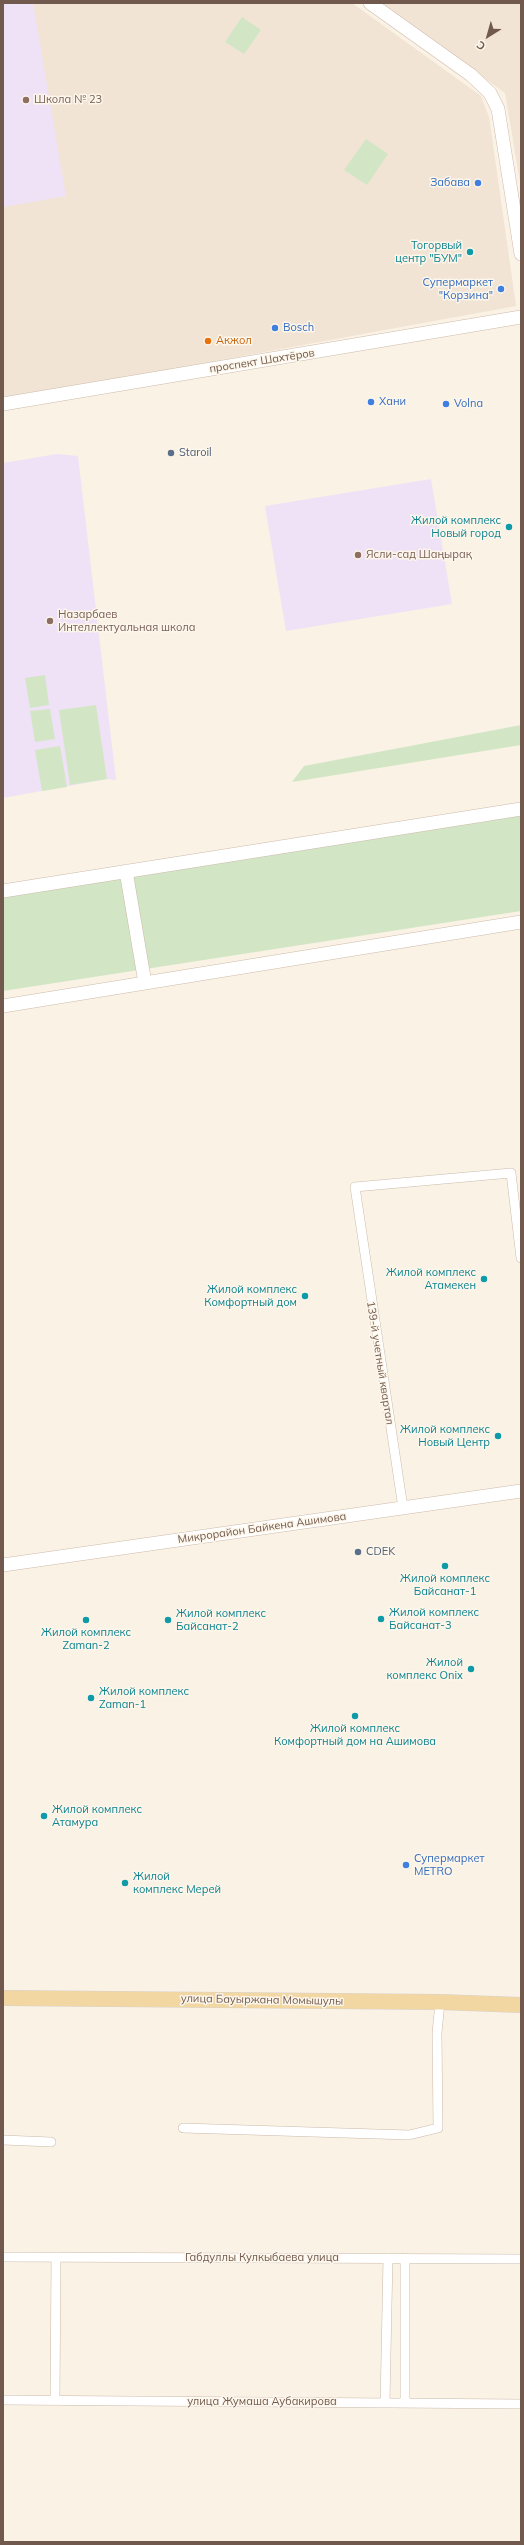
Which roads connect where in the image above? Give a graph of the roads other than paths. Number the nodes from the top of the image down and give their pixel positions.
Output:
1 (370, 3) edge
2 (521, 254) edge
3 (521, 317) edge
4 (3, 404) edge
5 (521, 809) edge
6 (126, 871) junction
7 (3, 891) edge
8 (521, 922) edge
9 (146, 983) junction
10 (3, 1006) edge
11 (521, 1258) edge
12 (521, 1491) edge
13 (403, 1508) junction
14 (3, 1565) edge
15 (3, 1998) edge
16 (440, 2002) junction
17 (521, 2005) edge
18 (183, 2128) dead end
19 (3, 2140) edge
20 (51, 2142) dead end
21 (3, 2257) edge
22 (56, 2257) junction
23 (388, 2258) junction
24 (405, 2258) junction
25 (521, 2259) edge
26 (3, 2400) edge
27 (55, 2401) junction
28 (385, 2403) junction
29 (405, 2403) junction
30 (521, 2404) edge

1 - 2 street
3 - 4 street, проспект Шахтёров
5 - 6 street
6 - 7 street
6 - 9 street
8 - 9 street
9 - 10 street
11 - 13 street, 139-й учетный квартал
12 - 13 street, Микрорайон Байкена Ашимова
13 - 14 street, Микрорайон Байкена Ашимова
15 - 16 main road, улица Бауыржана Момышулы
16 - 17 main road, улица Бауыржана Момышулы
16 - 18 street
19 - 20 street
21 - 22 street, Габдуллы Кулкыбаева улица
22 - 23 street, Габдуллы Кулкыбаева улица
22 - 27 street
23 - 24 street, Габдуллы Кулкыбаева улица
23 - 28 street
24 - 25 street, Габдуллы Кулкыбаева улица
24 - 29 street
26 - 27 street, улица Жумаша Аубакирова
27 - 28 street, улица Жумаша Аубакирова
28 - 29 street, улица Жумаша Аубакирова
29 - 30 street, улица Жумаша Аубакирова

